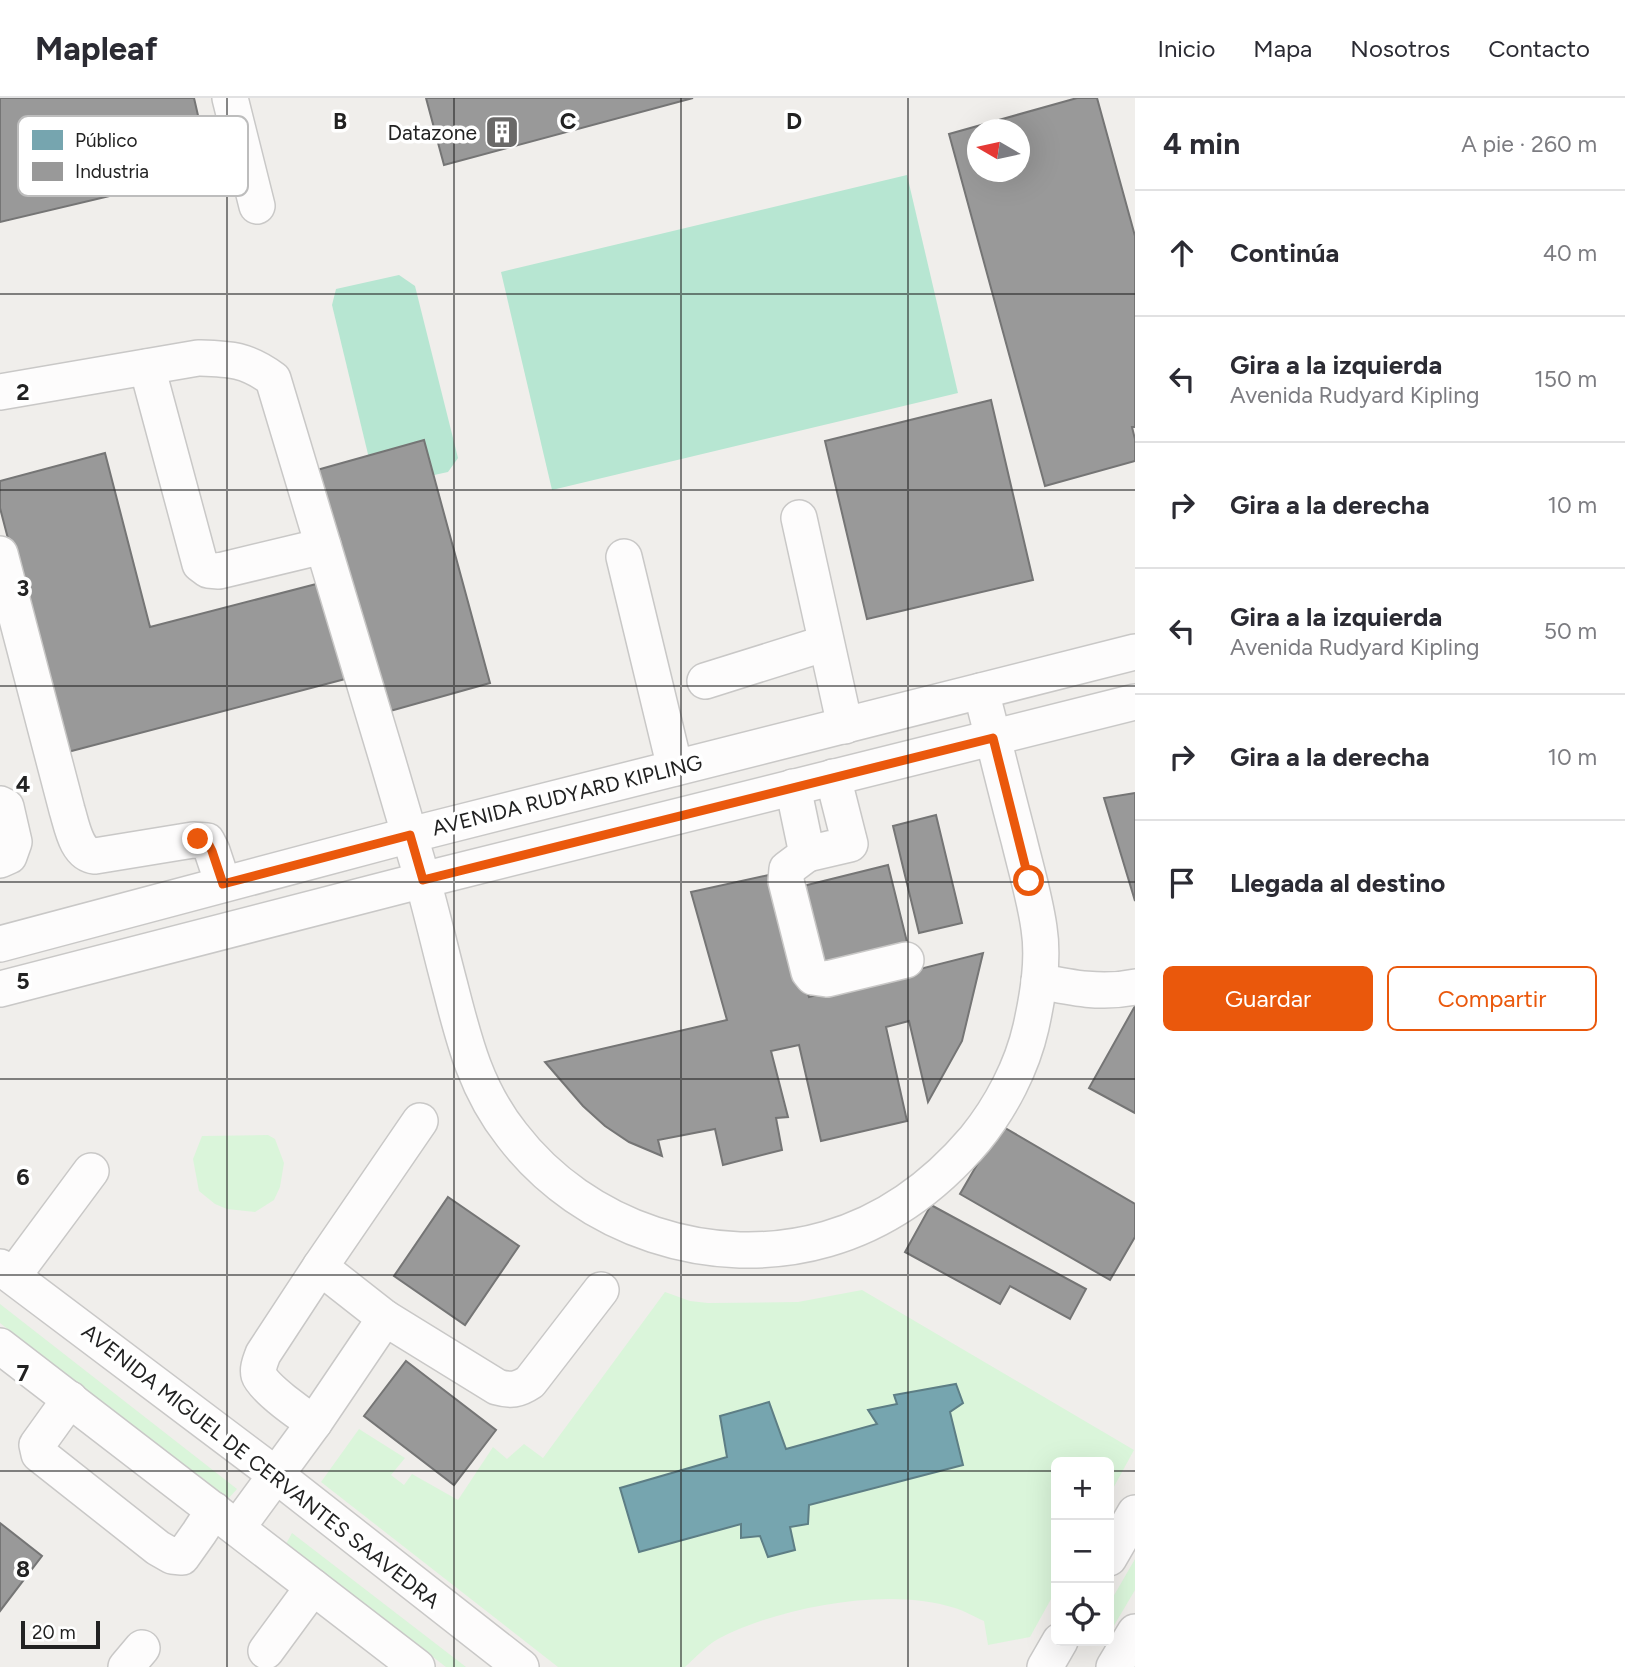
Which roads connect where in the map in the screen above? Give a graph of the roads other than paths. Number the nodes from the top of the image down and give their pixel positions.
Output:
1 (230, 98) edge
2 (234, 116) edge
3 (248, 170) edge
4 (257, 206) dead end
5 (147, 367) junction
6 (0, 392) edge
7 (799, 518) dead end
8 (323, 546) junction
9 (0, 554) edge
10 (624, 557) dead end
11 (826, 643) junction
12 (1135, 652) edge
13 (705, 681) dead end
14 (981, 691) junction
15 (1135, 702) edge
16 (845, 726) junction
17 (993, 738) junction
18 (675, 768) junction
19 (833, 777) junction
20 (793, 787) junction
21 (0, 804) edge
22 (410, 835) junction
23 (807, 854) junction
24 (0, 860) edge
25 (423, 880) junction
26 (223, 884) junction
27 (0, 944) edge
28 (906, 960) dead end
29 (1039, 981) junction
30 (1135, 987) edge
31 (0, 989) edge
32 (420, 1121) dead end
33 (91, 1171) dead end
34 (320, 1268) junction
35 (6, 1271) edge
36 (601, 1290) dead end
37 (386, 1318) junction
38 (0, 1346) edge
39 (70, 1399) junction
40 (314, 1423) junction
41 (276, 1475) junction
42 (1135, 1513) edge
43 (225, 1519) junction
44 (1114, 1549) edge
45 (313, 1587) junction
46 (1135, 1632) edge
47 (1057, 1646) edge
48 (266, 1651) dead end
49 (417, 1667) edge
50 (521, 1667) edge
51 (1045, 1667) edge
52 (1114, 1667) edge

1 - 2 street
3 - 4 street
5 - 6 street
5 - 8 street
5 - 8 street
7 - 11 street
8 - 22 street
9 - 26 street
10 - 18 street
11 - 13 street
11 - 16 street
12 - 14 street, AVENIDA RUDYARD KIPLING
14 - 16 street, AVENIDA RUDYARD KIPLING
14 - 17 street
15 - 17 street
16 - 18 street, AVENIDA RUDYARD KIPLING
17 - 19 street
17 - 29 street
18 - 22 street, AVENIDA RUDYARD KIPLING
19 - 20 street
19 - 23 street
20 - 23 street
20 - 25 street
21 - 24 street
22 - 25 street
22 - 26 street, AVENIDA RUDYARD KIPLING
23 - 28 street
25 - 29 street
25 - 31 street
26 - 27 street, AVENIDA RUDYARD KIPLING
29 - 30 street
32 - 34 street
33 - 35 street
34 - 37 street
34 - 40 street
35 - 41 street, AVENIDA MIGUEL DE CERVANTES SAAVEDRA
36 - 37 street
37 - 40 street
38 - 39 street
39 - 43 street
39 - 43 street
40 - 41 street
41 - 43 street
41 - 50 street, AVENIDA MIGUEL DE CERVANTES SAAVEDRA
42 - 44 street
43 - 45 street
45 - 48 street
45 - 49 street
46 - 52 street
47 - 51 street

